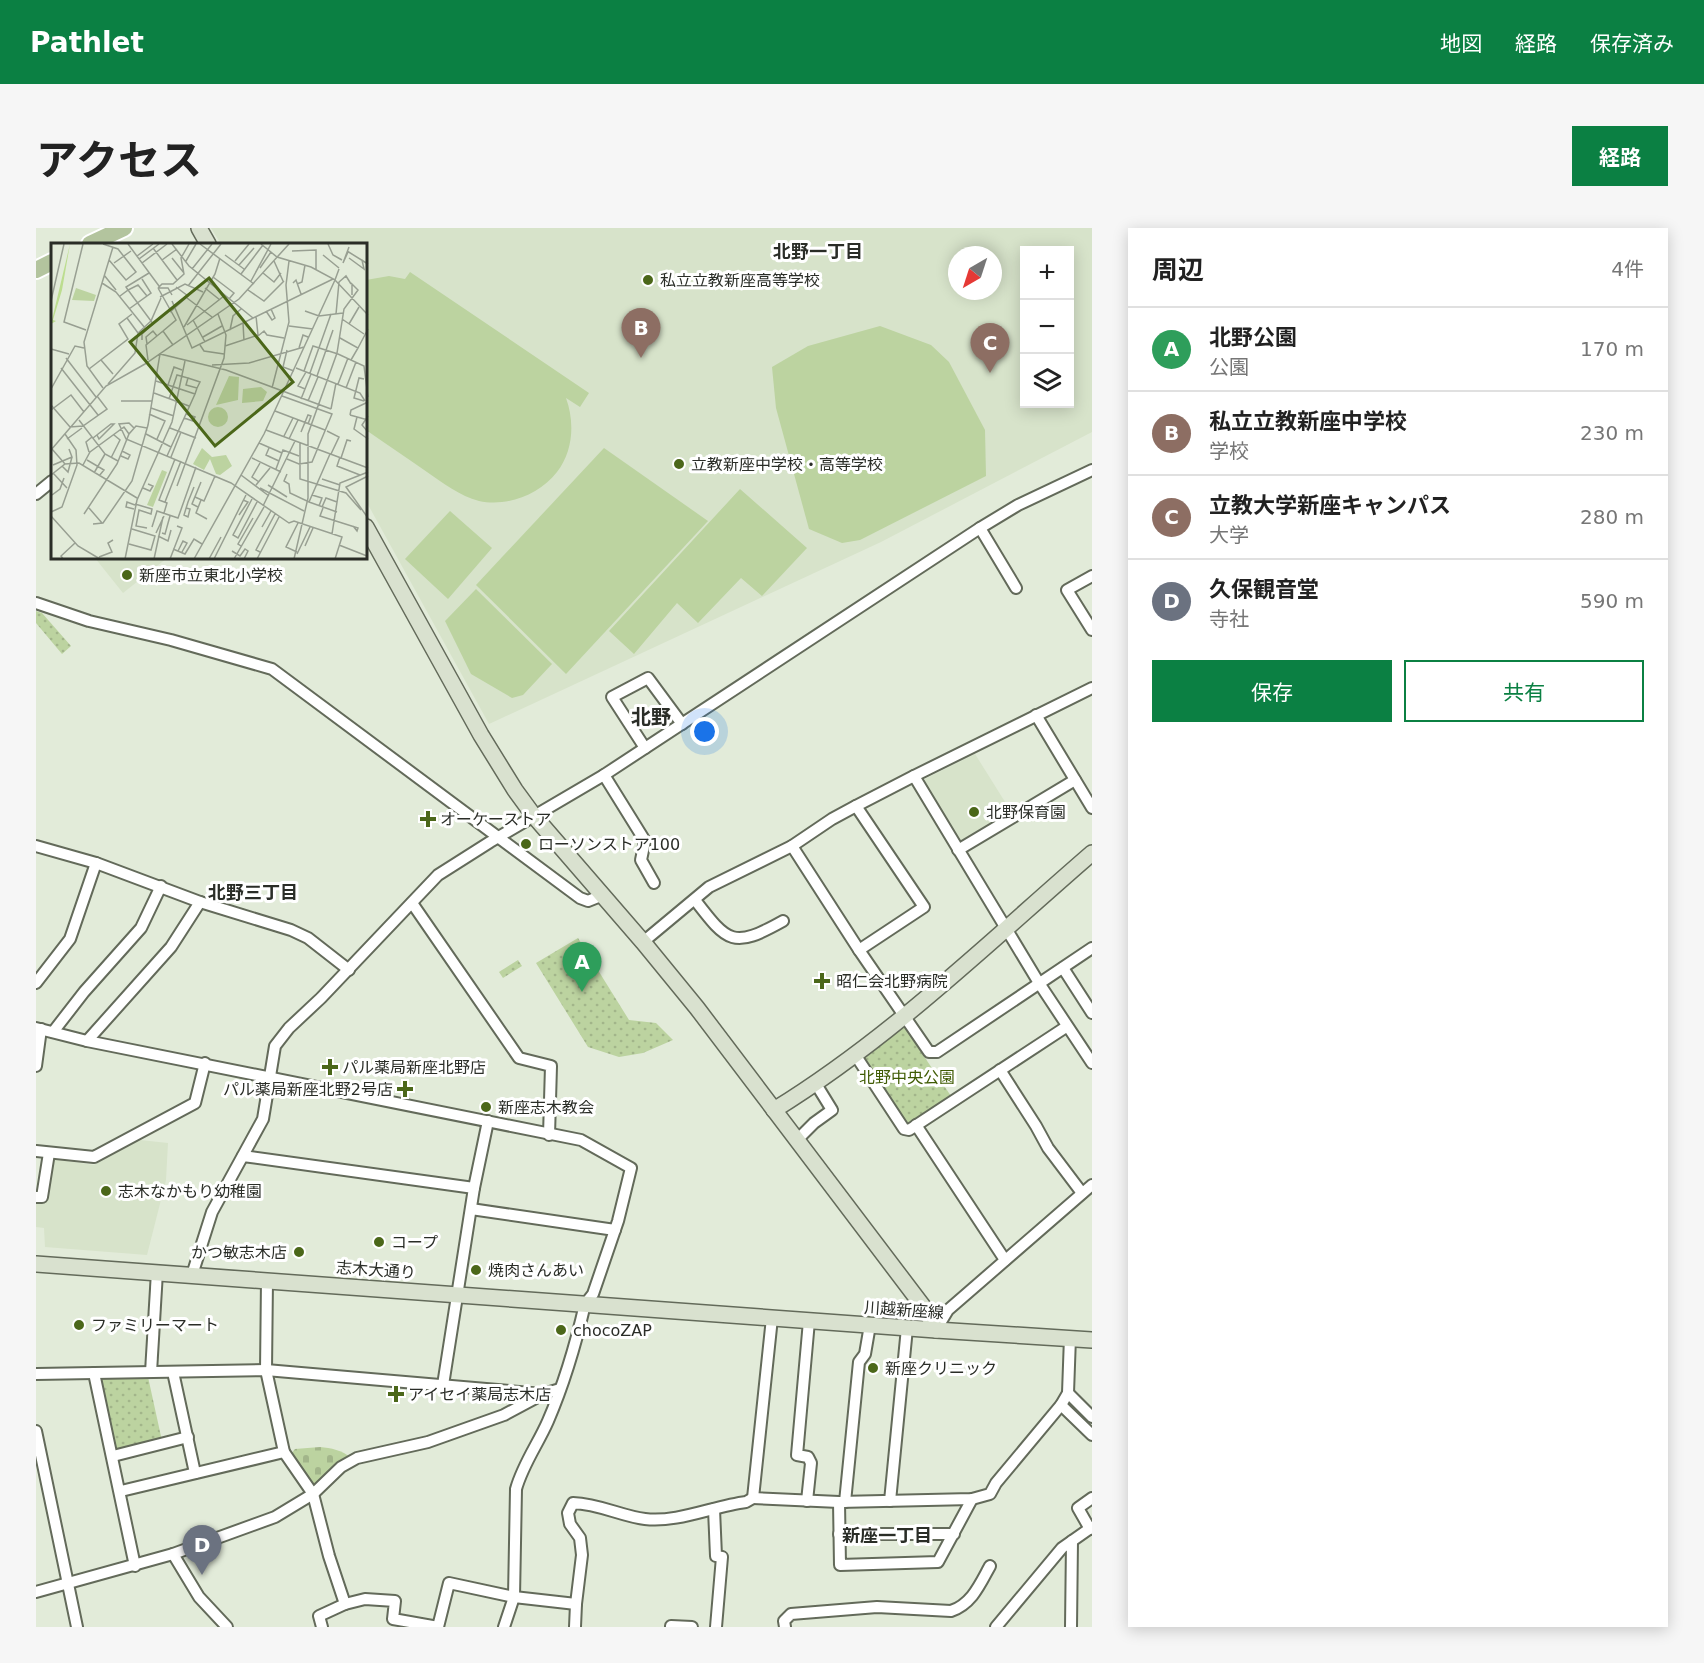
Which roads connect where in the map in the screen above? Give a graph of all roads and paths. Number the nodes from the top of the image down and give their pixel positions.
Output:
1 (124, 228) edge
2 (199, 228) edge
3 (92, 243) edge
4 (207, 243) edge
5 (51, 262) edge
6 (36, 270) edge
7 (1092, 470) edge
8 (51, 482) edge
9 (36, 494) edge
10 (980, 528) junction
11 (368, 531) edge
12 (1092, 576) edge
13 (1016, 588) dead end
14 (36, 603) edge
15 (1092, 630) edge
16 (1092, 688) edge
17 (1036, 715) junction
18 (682, 724) junction
19 (645, 748) junction
20 (604, 775) junction
21 (914, 776) junction
22 (1075, 780) junction
23 (856, 806) junction
24 (1092, 807) edge
25 (534, 816) junction
26 (499, 837) junction
27 (36, 846) edge
28 (792, 846) junction
29 (958, 850) junction
30 (1092, 853) edge
31 (96, 863) junction
32 (654, 883) dead end
33 (161, 886) junction
34 (603, 896) junction
35 (695, 900) junction
36 (200, 902) junction
37 (412, 903) junction
38 (783, 921) dead end
39 (1005, 928) junction
40 (643, 942) junction
41 (1092, 948) edge
42 (859, 950) junction
43 (1063, 968) junction
44 (349, 970) junction
45 (36, 983) edge
46 (1039, 983) junction
47 (1092, 1012) edge
48 (905, 1017) junction
49 (1066, 1027) junction
50 (39, 1029) edge
51 (53, 1032) junction
52 (87, 1041) junction
53 (856, 1056) junction
54 (1092, 1062) edge
55 (205, 1063) junction
56 (36, 1066) edge
57 (1000, 1070) junction
58 (268, 1077) junction
59 (816, 1084) junction
60 (774, 1110) junction
61 (488, 1122) junction
62 (916, 1125) junction
63 (549, 1135) junction
64 (797, 1140) junction
65 (36, 1151) edge
66 (49, 1153) junction
67 (243, 1156) junction
68 (1092, 1185) edge
69 (474, 1188) junction
70 (1082, 1193) junction
71 (36, 1197) edge
72 (471, 1209) junction
73 (615, 1230) junction
74 (1005, 1260) junction
75 (36, 1264) edge
76 (157, 1272) junction
77 (192, 1275) junction
78 (267, 1280) junction
79 (456, 1294) junction
80 (585, 1304) junction
81 (713, 1313) joint
82 (772, 1318) junction
83 (809, 1320) junction
84 (870, 1325) junction
85 (907, 1328) junction
86 (936, 1330) junction
87 (1070, 1337) junction
88 (1092, 1340) edge
89 (266, 1370) junction
90 (151, 1372) junction
91 (173, 1372) junction
92 (94, 1373) junction
93 (36, 1374) edge
94 (443, 1385) junction
95 (560, 1389) junction
96 (1068, 1393) junction
97 (543, 1394) junction
98 (1061, 1405) junction
99 (1092, 1417) edge
100 (36, 1431) edge
101 (1092, 1435) edge
102 (188, 1437) junction
103 (284, 1452) junction
104 (113, 1456) junction
105 (195, 1473) junction
106 (121, 1491) junction
107 (313, 1494) junction
108 (753, 1498) junction
109 (1092, 1498) edge
110 (972, 1499) junction
111 (807, 1501) junction
112 (890, 1501) junction
113 (842, 1502) junction
114 (714, 1509) junction
115 (1091, 1528) edge
116 (839, 1534) junction
117 (954, 1534) junction
118 (1072, 1540) junction
119 (172, 1554) junction
120 (135, 1566) junction
121 (990, 1566) dead end
122 (69, 1583) junction
123 (36, 1592) edge
124 (514, 1597) junction
125 (345, 1604) junction
126 (576, 1604) junction
127 (671, 1626) edge
128 (77, 1627) edge
129 (227, 1627) edge
130 (322, 1627) edge
131 (504, 1627) edge
132 (575, 1627) edge
133 (692, 1627) edge
134 (716, 1627) edge
135 (785, 1627) edge
136 (996, 1627) edge
137 (1071, 1627) edge

1 - 3 main road
2 - 4 street
5 - 6 main road
7 - 10 street
8 - 9 street
10 - 13 street
10 - 18 street
11 - 25 street
12 - 15 street
14 - 26 street
16 - 17 street
17 - 21 street
17 - 22 street
18 - 19 street
18 - 19 street
19 - 20 street
20 - 25 street
20 - 32 street
21 - 23 street
21 - 29 street
22 - 24 street
22 - 29 street
23 - 28 street
23 - 42 street
25 - 26 street
25 - 34 street
26 - 34 street
26 - 37 street
27 - 31 street
28 - 35 street
28 - 42 street
29 - 39 street
30 - 39 street
31 - 33 street
31 - 45 street
33 - 36 street
33 - 51 street
34 - 40 street
35 - 38 street
35 - 40 street
36 - 44 street
36 - 52 street
37 - 44 street
37 - 63 street
39 - 46 street
39 - 48 street
40 - 60 street
41 - 43 street
42 - 48 street
43 - 46 street
43 - 47 street
44 - 58 street
46 - 48 street
46 - 49 street
48 - 53 street
49 - 54 street
49 - 57 street
50 - 51 street
50 - 56 street
51 - 52 street
52 - 55 street
53 - 59 street
53 - 62 street
55 - 58 street
55 - 66 street
57 - 62 street
57 - 70 street
58 - 61 street
58 - 67 street
59 - 60 street
59 - 64 street
60 - 64 street
61 - 63 street
61 - 69 street
62 - 74 street
63 - 73 street
64 - 86 street
65 - 66 street
66 - 71 street
67 - 69 street
67 - 77 street
68 - 70 street
69 - 72 street
70 - 74 street
72 - 73 street
72 - 79 street
73 - 80 street
74 - 86 street
75 - 76 street, 志木大通り
76 - 77 street, 志木大通り
76 - 90 street
77 - 78 street, 志木大通り
78 - 79 street, 志木大通り
78 - 89 street
79 - 80 street, 志木大通り
79 - 94 street
80 - 81 street, 志木大通り
80 - 95 street
81 - 82 street, 川越新座線
82 - 83 street, 川越新座線
82 - 108 street
83 - 84 street, 川越新座線
83 - 111 street
84 - 85 street, 川越新座線
84 - 113 street
85 - 86 street, 川越新座線
85 - 112 street
86 - 87 street, 川越新座線
87 - 88 street, 川越新座線
87 - 96 street
89 - 91 street
89 - 94 street
89 - 103 street
90 - 91 street
90 - 92 street
91 - 102 street
92 - 93 street
92 - 104 street
94 - 97 street
95 - 97 street
95 - 124 street
96 - 98 street
96 - 99 street
97 - 107 street
98 - 101 street
98 - 110 street
100 - 122 street
102 - 104 street
102 - 105 street
103 - 105 street
103 - 107 street
104 - 106 street
105 - 106 street
106 - 120 street
107 - 119 street
107 - 125 street
108 - 111 street
108 - 114 street
109 - 115 street
110 - 112 street
110 - 117 street
111 - 113 street
112 - 113 street
113 - 116 street
114 - 126 street
114 - 134 street
115 - 118 street
116 - 117 street
116 - 117 street
118 - 136 street
118 - 137 street
119 - 120 street
119 - 129 street
120 - 122 street
121 - 135 street
122 - 123 street
122 - 128 street
124 - 125 street
124 - 126 street
124 - 131 street
125 - 130 street
126 - 132 street
127 - 133 street

